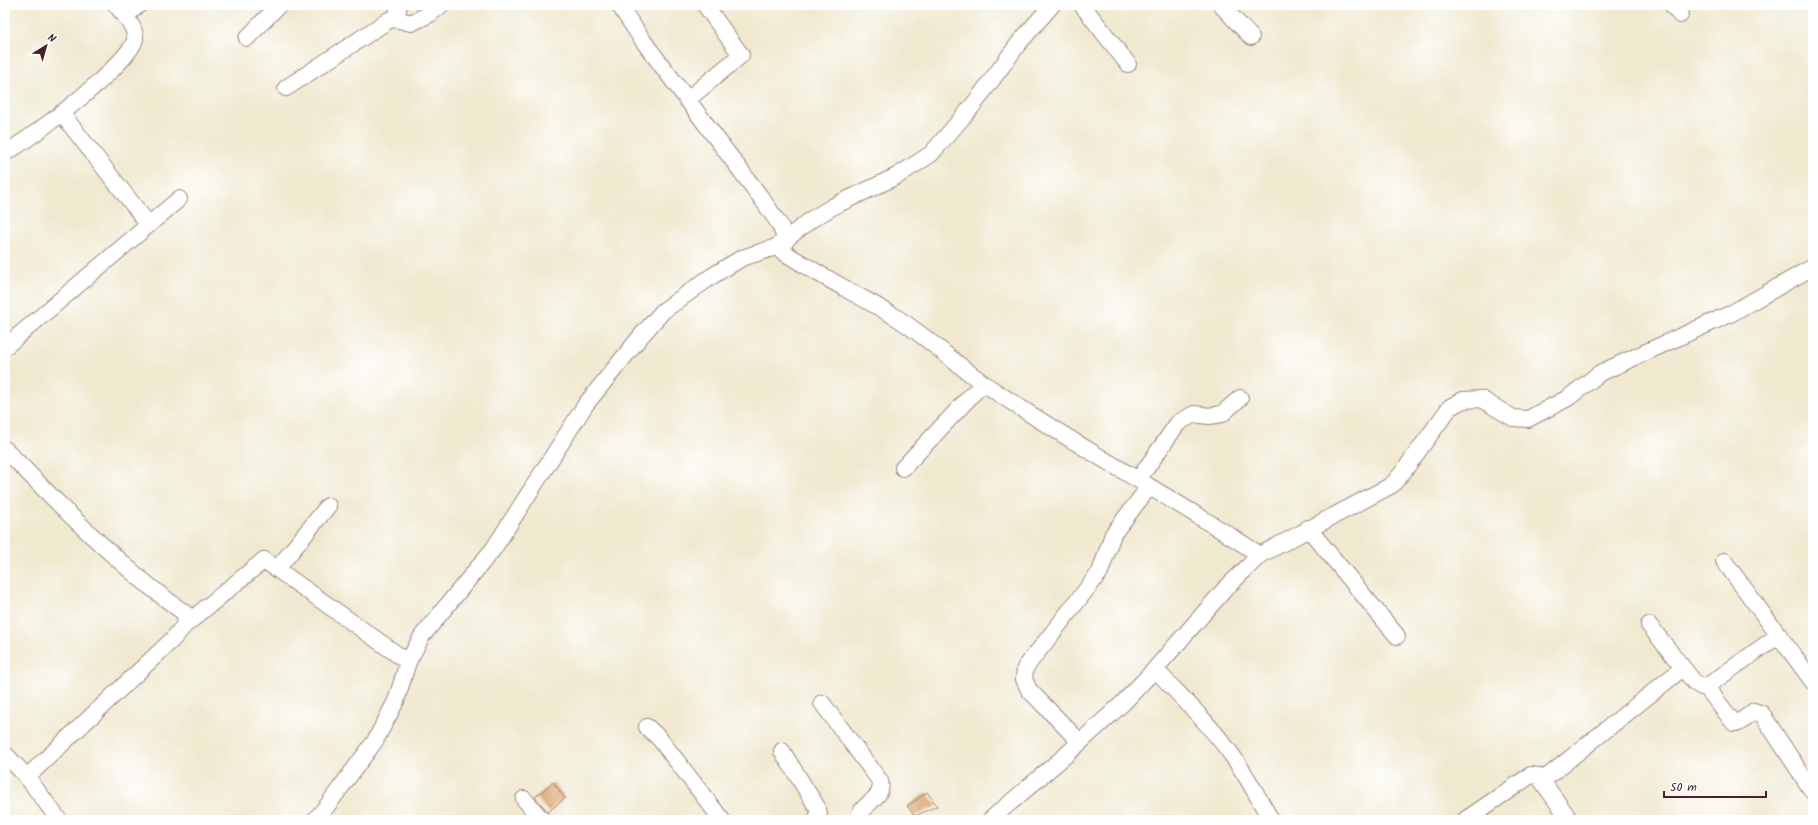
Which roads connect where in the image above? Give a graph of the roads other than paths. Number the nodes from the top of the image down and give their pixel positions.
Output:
1 (139, 5) edge
2 (279, 5) edge
3 (441, 5) edge
4 (619, 5) edge
5 (705, 5) edge
6 (1052, 5) edge
7 (1082, 5) edge
8 (1221, 5) edge
9 (120, 11) edge
10 (398, 12) edge
11 (1250, 36) dead end
12 (247, 38) dead end
13 (1128, 64) dead end
14 (286, 88) dead end
15 (687, 100) junction
16 (62, 114) junction
17 (5, 153) edge
18 (178, 199) dead end
19 (149, 225) junction
20 (781, 244) junction
21 (1813, 267) edge
22 (5, 347) edge
23 (983, 383) junction
24 (1240, 398) dead end
25 (5, 449) edge
26 (903, 468) dead end
27 (1143, 483) junction
28 (328, 506) dead end
29 (1308, 528) junction
30 (1260, 555) junction
31 (1724, 561) dead end
32 (277, 570) junction
33 (1649, 625) dead end
34 (184, 626) junction
35 (1779, 635) junction
36 (1397, 636) dead end
37 (408, 662) junction
38 (1683, 668) junction
39 (1155, 670) junction
40 (1813, 682) edge
41 (1706, 687) junction
42 (822, 703) dead end
43 (647, 728) dead end
44 (1080, 742) junction
45 (782, 751) dead end
46 (5, 754) edge
47 (27, 777) junction
48 (1542, 781) junction
49 (1813, 792) edge
50 (524, 799) dead end
51 (59, 820) edge
52 (315, 820) edge
53 (542, 820) edge
54 (722, 820) edge
55 (816, 820) edge
56 (859, 820) edge
57 (990, 820) edge
58 (1271, 820) edge
59 (1465, 820) edge
60 (1570, 820) edge

1 - 9 street
2 - 12 street
3 - 10 street
4 - 15 street
5 - 15 street
6 - 20 street
7 - 13 street
8 - 11 street
9 - 16 street
10 - 14 street
15 - 20 street
16 - 17 street
16 - 19 street
18 - 19 street
19 - 22 street
20 - 23 street
20 - 37 street
21 - 29 street
23 - 26 street
23 - 27 street
24 - 27 street
25 - 34 street
27 - 30 street
27 - 44 street
28 - 32 street
29 - 30 street
29 - 36 street
30 - 39 street
31 - 35 street
32 - 34 street
32 - 37 street
33 - 38 street
34 - 47 street
35 - 40 street
35 - 41 street
37 - 52 street
38 - 41 street
38 - 48 street
39 - 44 street
39 - 58 street
41 - 49 street
42 - 56 street
43 - 54 street
44 - 57 street
45 - 55 street
46 - 47 street
47 - 51 street
48 - 59 street
48 - 60 street
50 - 53 street

